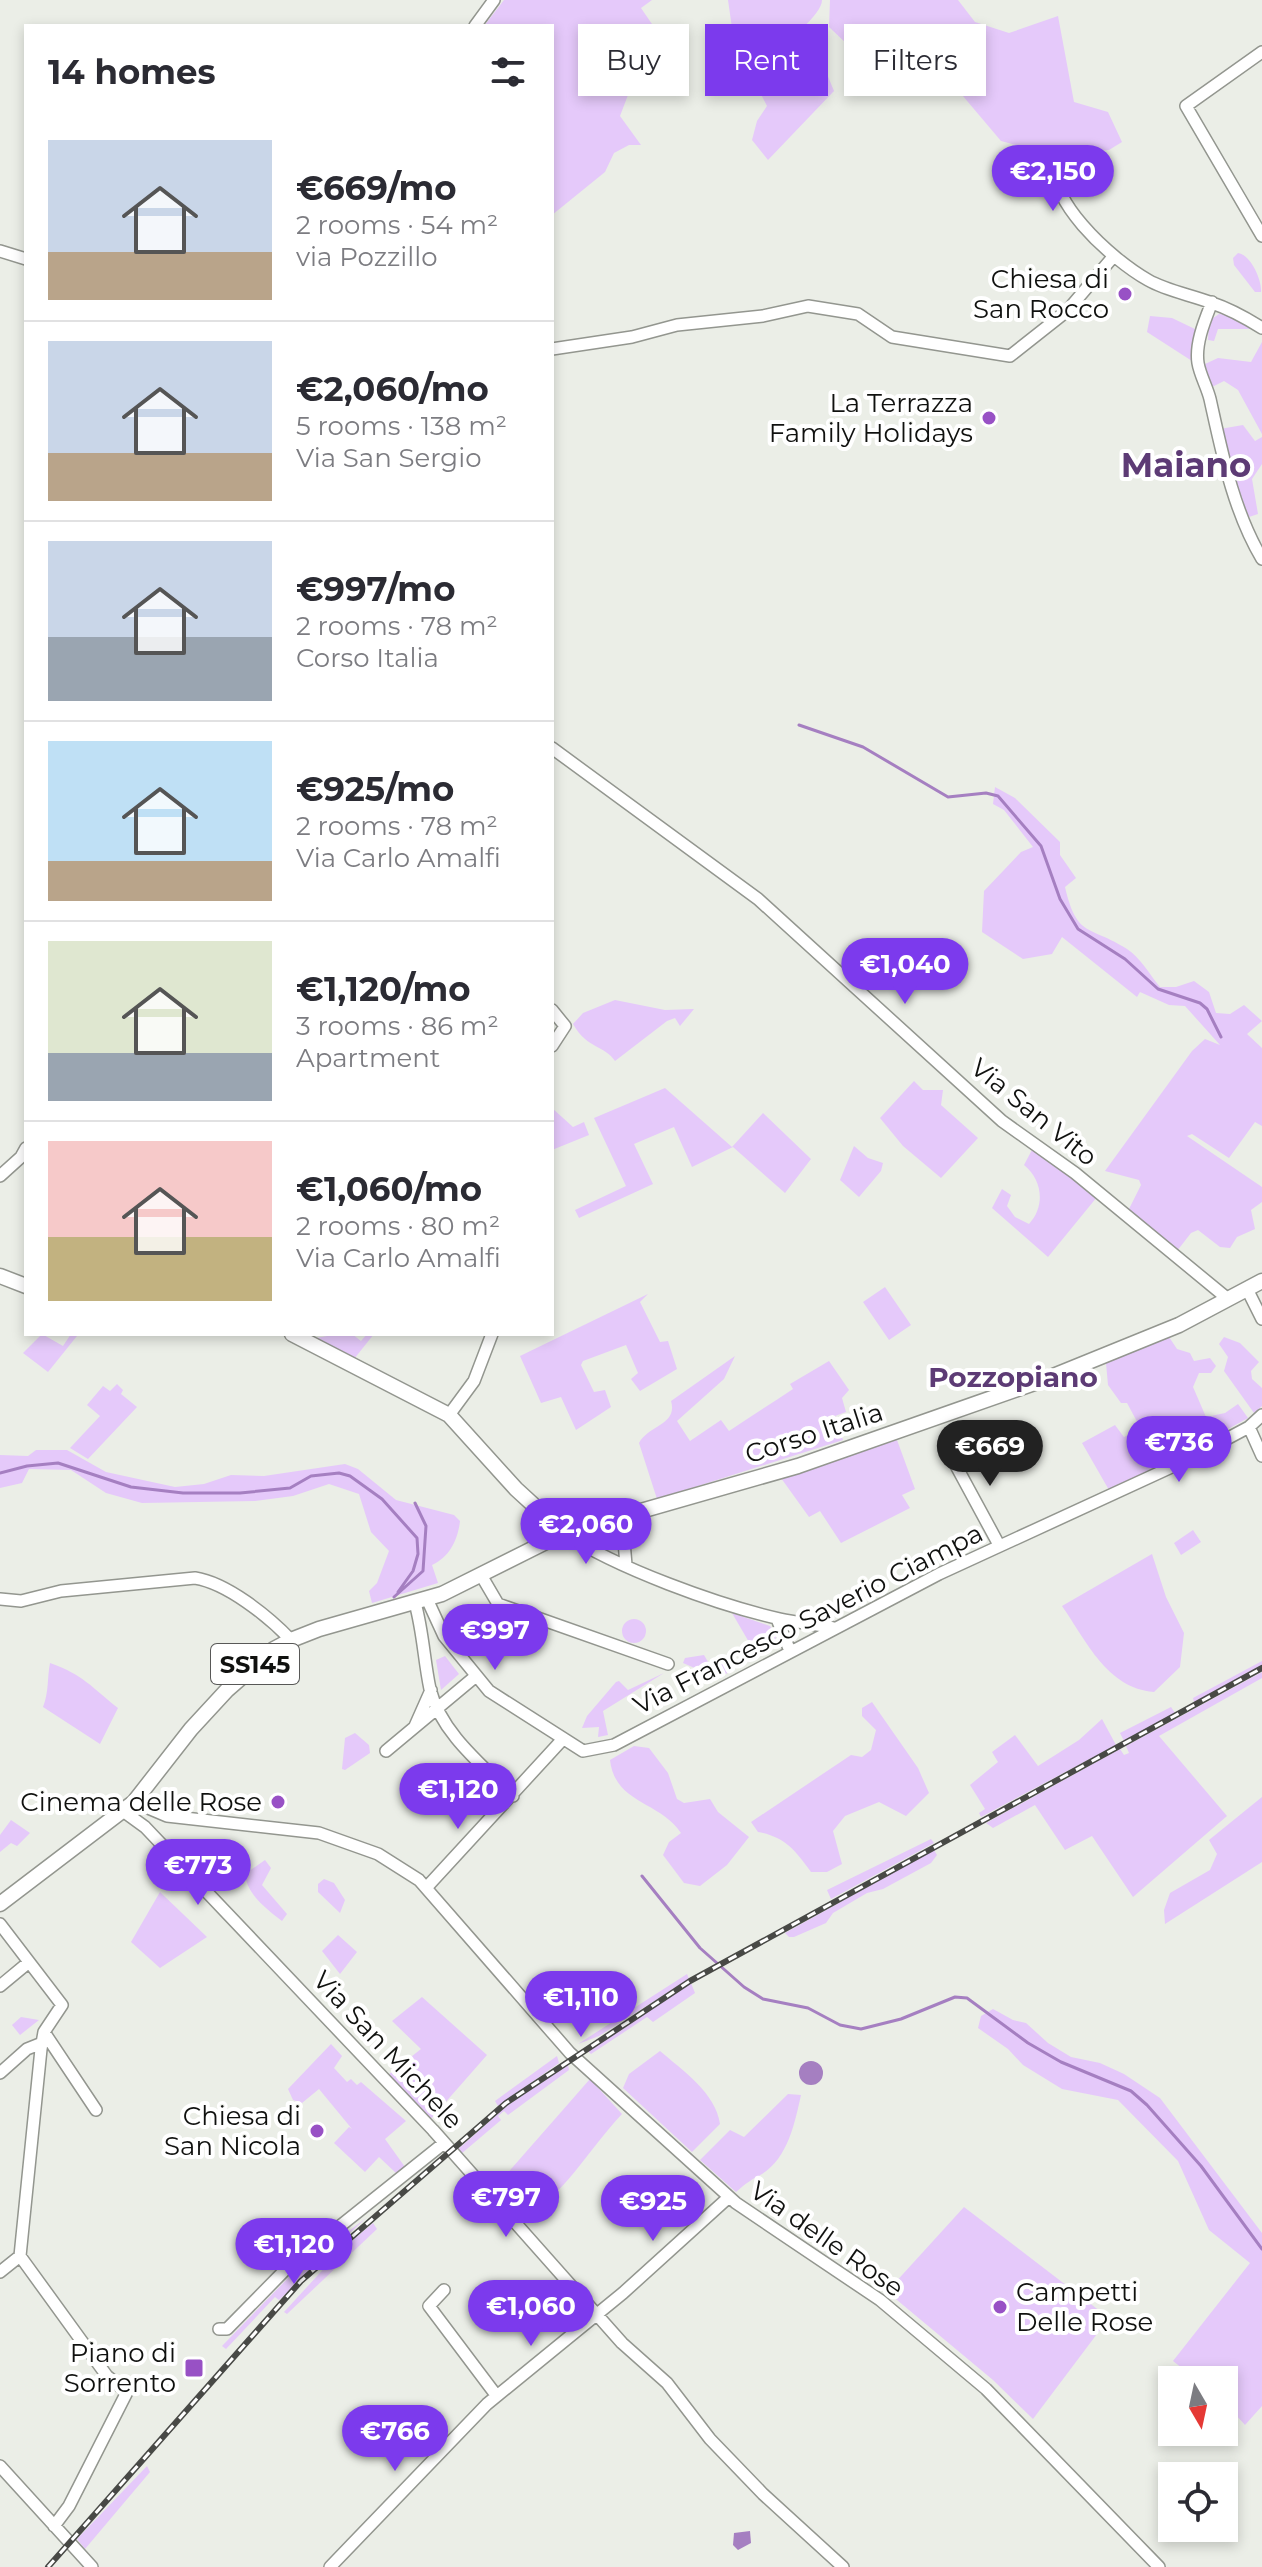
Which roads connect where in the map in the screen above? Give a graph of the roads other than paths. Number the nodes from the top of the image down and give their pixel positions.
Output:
1 (494, 0) edge
2 (476, 24) edge
3 (1262, 52) edge
4 (1058, 152) dead end
5 (1262, 236) edge
6 (0, 251) edge
7 (1113, 257) junction
8 (24, 258) edge
9 (1212, 302) junction
10 (1262, 328) edge
11 (554, 349) edge
12 (1262, 559) edge
13 (554, 749) edge
14 (554, 1012) edge
15 (554, 1043) edge
16 (24, 1152) edge
17 (0, 1176) edge
18 (0, 1276) edge
19 (1262, 1281) edge
20 (24, 1285) edge
21 (1247, 1289) junction
22 (1228, 1299) junction
23 (1262, 1319) edge
24 (296, 1336) edge
25 (491, 1336) edge
26 (449, 1415) junction
27 (1262, 1415) edge
28 (1249, 1427) junction
29 (947, 1449) dead end
30 (1262, 1456) edge
31 (622, 1518) junction
32 (564, 1533) junction
33 (999, 1545) junction
34 (626, 1565) junction
35 (481, 1575) junction
36 (0, 1599) edge
37 (421, 1601) junction
38 (777, 1619) junction
39 (834, 1628) junction
40 (434, 1638) junction
41 (291, 1640) junction
42 (790, 1651) junction
43 (668, 1664) dead end
44 (476, 1676) junction
45 (431, 1690) junction
46 (438, 1707) junction
47 (415, 1727) junction
48 (562, 1740) junction
49 (386, 1751) dead end
50 (513, 1796) junction
51 (129, 1807) junction
52 (157, 1813) junction
53 (145, 1827) junction
54 (426, 1888) junction
55 (0, 1904) edge
56 (0, 1924) edge
57 (29, 1962) junction
58 (0, 1986) edge
59 (43, 2037) junction
60 (0, 2073) edge
61 (96, 2110) dead end
62 (444, 2143) junction
63 (729, 2197) junction
64 (20, 2256) junction
65 (0, 2272) edge
66 (444, 2290) dead end
67 (595, 2314) junction
68 (219, 2329) dead end
69 (492, 2400) junction
70 (0, 2466) edge
71 (54, 2526) junction
72 (92, 2567) edge
73 (330, 2567) edge
74 (843, 2567) edge
75 (1159, 2567) edge

1 - 2 street
3 - 5 street
4 - 7 street
6 - 8 street
7 - 9 street
7 - 11 street
9 - 10 street
9 - 12 street
13 - 22 street, Via San Vito
14 - 15 street
16 - 17 street
18 - 20 main road
19 - 21 main road, Corso Italia / SS145
21 - 22 main road, Corso Italia / SS145
21 - 23 street
22 - 31 main road, Corso Italia / SS145
24 - 26 main road
25 - 26 street
26 - 32 main road
27 - 28 street, Via Francesco Saverio Ciampa
28 - 30 street
28 - 33 street, Via Francesco Saverio Ciampa
29 - 33 street
31 - 32 main road, Corso Italia / SS145
31 - 34 street
32 - 34 street
32 - 35 main road, Corso Italia / SS145
33 - 39 street, Via Francesco Saverio Ciampa
34 - 38 street
35 - 37 main road, Corso Italia / SS145
35 - 43 street
36 - 41 street
37 - 40 street
37 - 40 street
37 - 41 main road, Corso Italia / SS145
38 - 39 street
38 - 42 street
39 - 42 street, Via Francesco Saverio Ciampa
40 - 44 street
40 - 45 street
41 - 51 main road, Corso Italia / SS145
42 - 48 street, Via Francesco Saverio Ciampa
44 - 46 street
44 - 48 street
45 - 46 street
45 - 47 street
46 - 47 street
46 - 50 street
47 - 49 street
48 - 50 street
50 - 54 street
51 - 52 street, Via delle Rose
51 - 53 street, Via San Michele
51 - 55 main road, Corso Italia / SS145
52 - 53 street
52 - 54 street, Via delle Rose
53 - 62 street, Via San Michele
54 - 63 street, Via delle Rose
56 - 57 street
57 - 58 street
57 - 59 street
59 - 60 street
59 - 61 street
59 - 64 street
62 - 67 street, Via San Michele
62 - 68 street
63 - 67 street
63 - 75 street, Via delle Rose
64 - 65 street
64 - 71 street
66 - 69 street
67 - 69 street
67 - 74 street, Via San Michele
69 - 73 street
70 - 71 street
71 - 72 street

